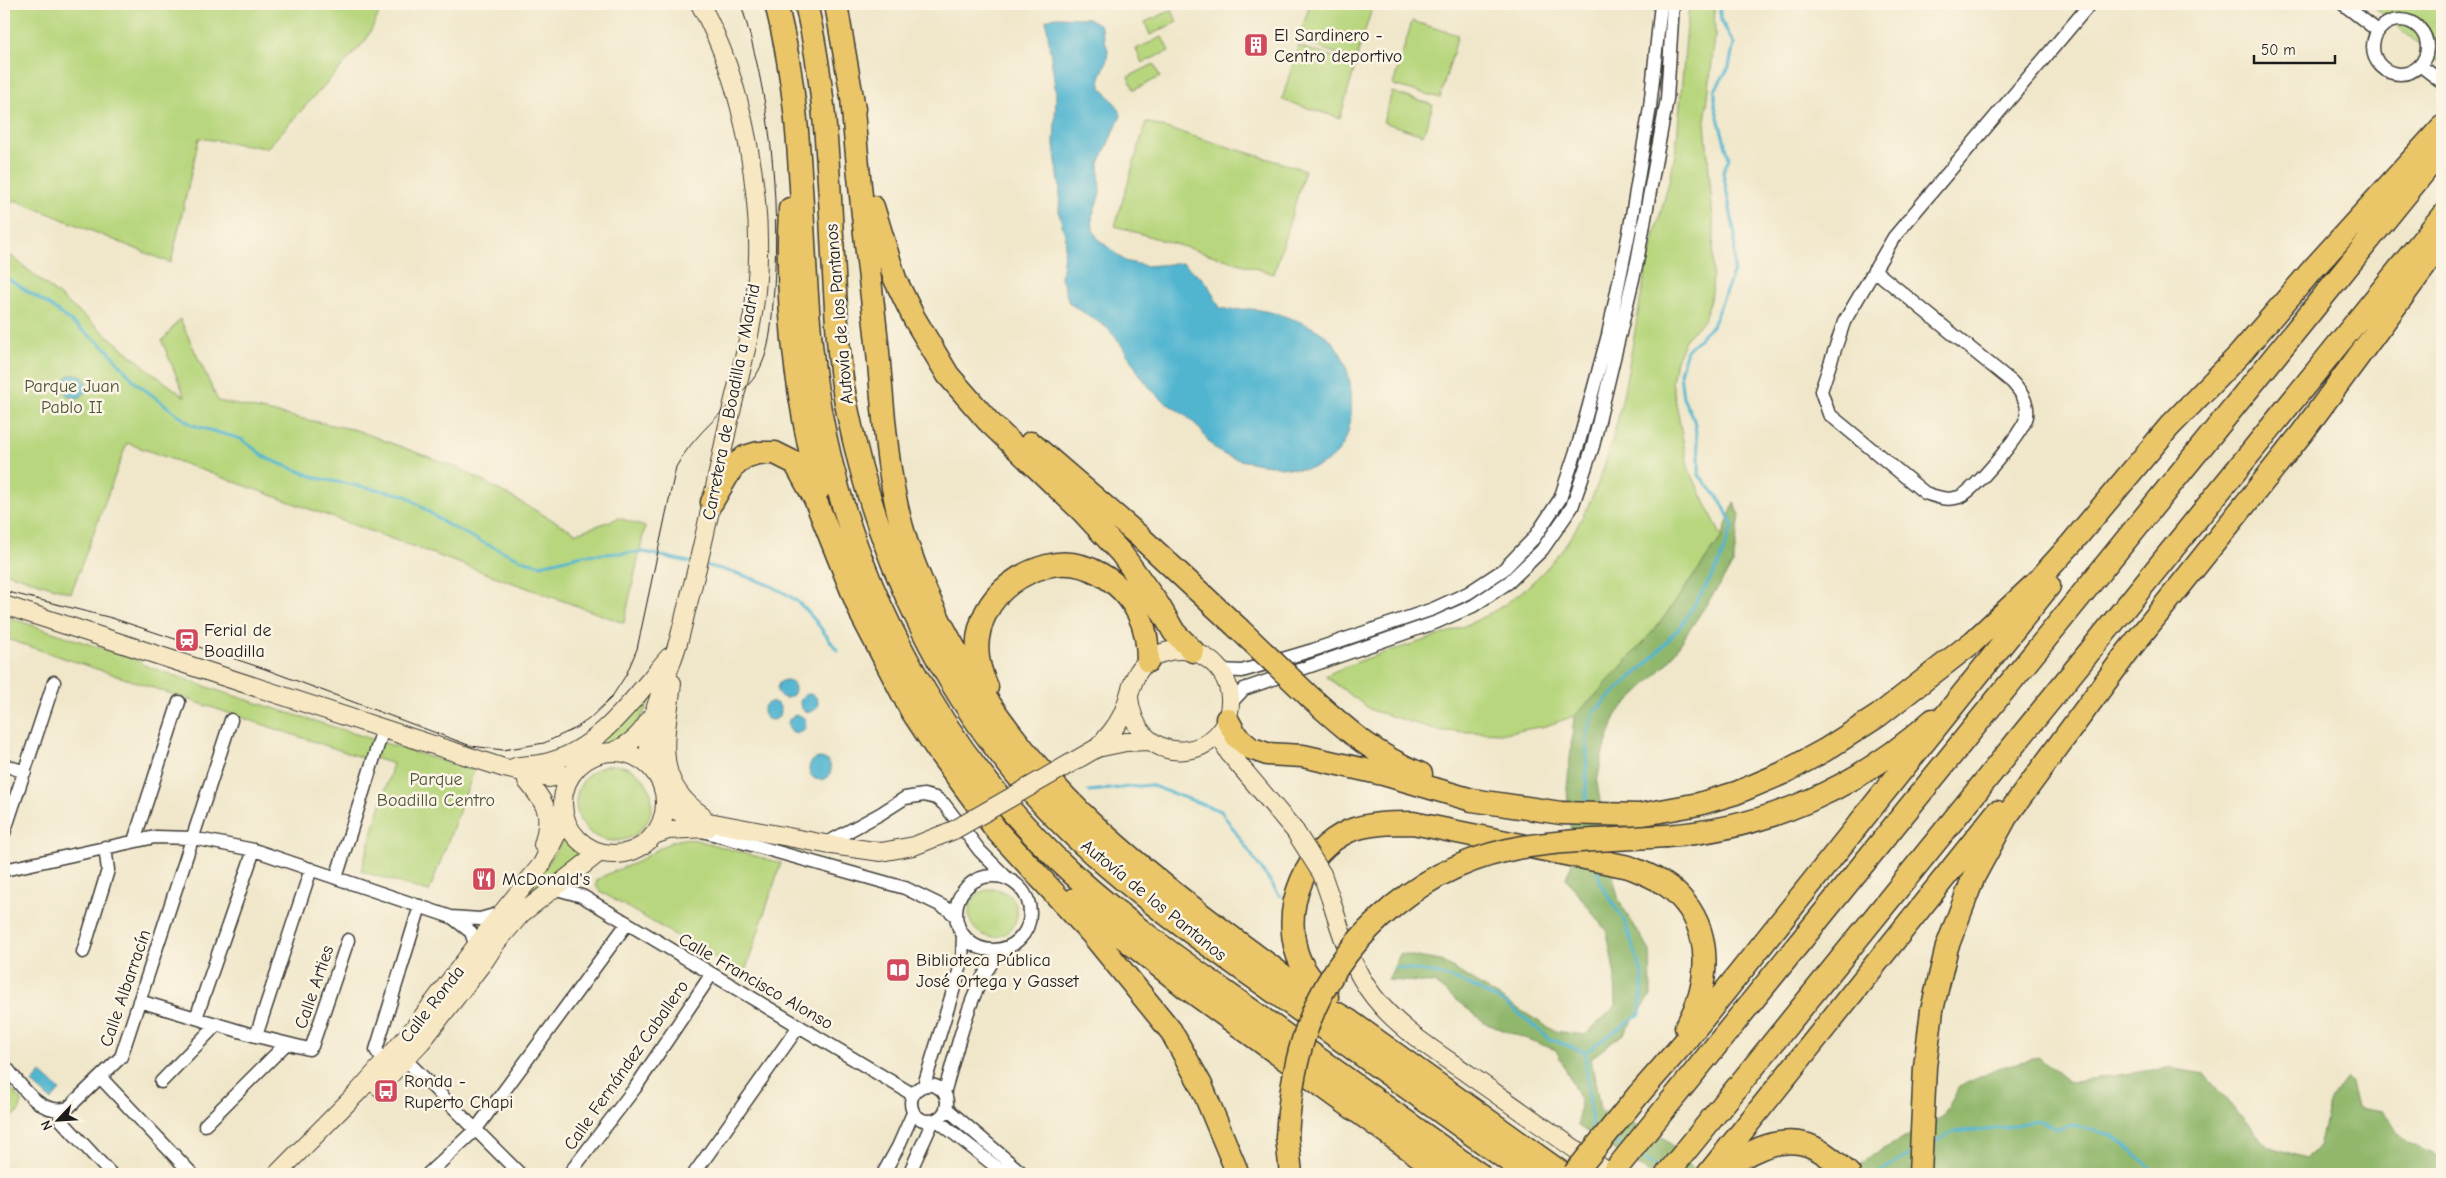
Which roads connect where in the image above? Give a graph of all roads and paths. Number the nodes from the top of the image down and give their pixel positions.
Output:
1 (700, 4) edge
2 (776, 4) edge
3 (806, 4) edge
4 (836, 4) edge
5 (1661, 4) edge
6 (1673, 4) edge
7 (2090, 4) edge
8 (2343, 4) edge
9 (2378, 31) junction
10 (2426, 69) junction
11 (2442, 82) edge
12 (852, 96) junction
13 (2442, 127) edge
14 (798, 141) junction
15 (2442, 150) edge
16 (2442, 216) edge
17 (2442, 242) edge
18 (1874, 270) junction
19 (914, 318) junction
20 (2219, 375) junction
21 (712, 502) junction
22 (835, 550) junction
23 (4, 605) edge
24 (676, 648) junction
25 (1193, 652) junction
26 (1148, 661) junction
27 (1220, 670) junction
28 (1976, 677) junction
29 (54, 682) dead end
30 (1129, 697) junction
31 (180, 702) dead end
32 (2082, 711) junction
33 (654, 712) junction
34 (1227, 717) junction
35 (231, 720) dead end
36 (1004, 721) junction
37 (383, 729) junction
38 (1150, 741) junction
39 (1097, 748) junction
40 (1198, 748) junction
41 (613, 752) junction
42 (4, 765) edge
43 (504, 768) junction
44 (650, 768) junction
45 (1243, 771) junction
46 (24, 772) junction
47 (572, 774) junction
48 (527, 781) junction
49 (665, 798) junction
50 (1502, 803) junction
51 (978, 804) junction
52 (564, 811) junction
53 (710, 821) junction
54 (738, 827) junction
55 (691, 828) junction
56 (4, 833) edge
57 (654, 835) junction
58 (194, 838) junction
59 (134, 841) junction
60 (825, 844) junction
61 (105, 847) junction
62 (254, 850) junction
63 (600, 852) junction
64 (311, 869) junction
65 (4, 870) edge
66 (572, 873) junction
67 (336, 878) junction
68 (1007, 878) junction
69 (529, 880) junction
70 (553, 888) junction
71 (582, 896) junction
72 (420, 906) junction
73 (956, 916) junction
74 (451, 917) junction
75 (497, 919) junction
76 (626, 925) junction
77 (465, 926) junction
78 (963, 935) junction
79 (348, 940) dead end
80 (476, 947) junction
81 (1004, 949) junction
82 (82, 952) dead end
83 (711, 975) junction
84 (139, 1001) junction
85 (196, 1018) junction
86 (1348, 1020) junction
87 (217, 1024) junction
88 (799, 1026) junction
89 (256, 1036) junction
90 (285, 1044) junction
91 (406, 1059) junction
92 (386, 1062) junction
93 (4, 1065) edge
94 (1655, 1075) junction
95 (101, 1078) junction
96 (162, 1082) dead end
97 (924, 1085) junction
98 (944, 1093) junction
99 (912, 1094) junction
100 (1922, 1098) junction
101 (946, 1108) junction
102 (59, 1111) junction
103 (913, 1113) junction
104 (935, 1121) junction
105 (205, 1125) dead end
106 (476, 1129) junction
107 (1222, 1135) junction
108 (1715, 1170) edge
109 (111, 1174) edge
110 (192, 1174) edge
111 (277, 1174) edge
112 (294, 1174) edge
113 (428, 1174) edge
114 (520, 1174) edge
115 (569, 1174) edge
116 (694, 1174) edge
117 (883, 1174) edge
118 (909, 1174) edge
119 (1005, 1174) edge
120 (1023, 1174) edge
121 (1232, 1174) edge
122 (1238, 1174) edge
123 (1291, 1174) edge
124 (1444, 1174) edge
125 (1479, 1174) edge
126 (1527, 1174) edge
127 (1563, 1174) edge
128 (1574, 1174) edge
129 (1612, 1174) edge
130 (1667, 1174) edge
131 (1849, 1174) edge
132 (1916, 1174) edge
133 (1920, 1174) edge

1 - 21 street, Carretera de Boadilla a Madrid
2 - 14 highway, Autovía de los Pantanos
3 - 126 highway, Autovía de los Pantanos
4 - 12 highway
5 - 27 street
6 - 34 street
7 - 18 street
8 - 9 street
9 - 10 street
9 - 10 street
10 - 11 street
12 - 19 highway
12 - 36 highway
13 - 20 highway
14 - 22 highway
14 - 125 highway, Autovía de los Pantanos
15 - 129 highway
16 - 130 highway
17 - 32 highway
18 - 18 street
19 - 25 highway
19 - 50 highway, bridge
20 - 28 highway
20 - 50 highway
21 - 22 highway
21 - 24 street, Carretera de Boadilla a Madrid
22 - 51 highway
23 - 37 street
24 - 33 street, Carretera de Boadilla a Madrid
24 - 43 street
24 - 53 street
25 - 26 street
25 - 27 street
26 - 30 street
26 - 36 highway
27 - 34 street
28 - 94 highway
28 - 123 highway, bridge
29 - 46 street
30 - 38 street
30 - 39 street
31 - 59 street
32 - 100 highway
32 - 108 highway
33 - 41 street, Carretera de Boadilla a Madrid
33 - 44 street, Carretera de Boadilla a Madrid
34 - 40 street
34 - 45 street
34 - 50 highway
35 - 58 street, Calle Albarracín
36 - 86 highway
37 - 43 street
37 - 67 street
38 - 39 street
38 - 40 street
39 - 60 street, bridge
40 - 45 street
41 - 44 street
41 - 47 street
42 - 46 street
43 - 47 street
43 - 48 street
44 - 49 street
45 - 129 street, bridge
46 - 56 street
47 - 52 street
48 - 52 street
48 - 69 street
49 - 53 street
49 - 57 street
51 - 107 highway
51 - 124 highway
52 - 63 street
52 - 69 street, Calle Ronda
53 - 54 street
54 - 55 street
54 - 60 street
55 - 57 street
55 - 73 street
57 - 63 street
58 - 59 street
58 - 62 street
58 - 84 street, Calle Albarracín
59 - 61 street
60 - 68 street
61 - 65 street
61 - 82 street
62 - 64 street
62 - 85 street
63 - 66 street, Calle Ronda
64 - 67 street
64 - 89 street
66 - 70 street, Calle Ronda
66 - 71 street
67 - 72 street
68 - 73 street
68 - 81 street
69 - 75 street, Calle Ronda
70 - 71 street, Calle Francisco Alonso
70 - 91 street, Calle Ronda
71 - 76 street, Calle Francisco Alonso
72 - 74 street
72 - 92 street
73 - 78 street
74 - 75 street
74 - 77 street
75 - 77 street
75 - 80 street, Calle Ronda
76 - 83 street, Calle Francisco Alonso
76 - 106 street
77 - 80 street
78 - 81 street
78 - 97 street
79 - 90 street, Calle Arties
80 - 92 street, Calle Ronda
81 - 98 street
83 - 88 street, Calle Francisco Alonso
83 - 115 street, Calle Fernández Caballero
84 - 85 street, Calle Arties
84 - 95 street, Calle Albarracín
85 - 87 street, Calle Arties
86 - 94 highway, bridge
86 - 127 highway
87 - 89 street, Calle Arties
87 - 96 street
88 - 99 street, Calle Francisco Alonso
88 - 116 street
89 - 90 street, Calle Arties
90 - 105 street, Calle Arties
91 - 106 street
91 - 112 street, Calle Ronda
92 - 111 street, Calle Ronda
93 - 102 street
94 - 128 highway, bridge
95 - 102 street, Calle Albarracín
95 - 110 street
97 - 98 street
97 - 99 street
98 - 101 street
99 - 103 street
100 - 132 highway
100 - 133 highway
101 - 104 street
101 - 120 street
102 - 109 street
103 - 104 street
103 - 117 street
104 - 118 street
104 - 119 street
106 - 113 street
106 - 114 street
107 - 121 highway
107 - 122 highway
108 - 131 highway

